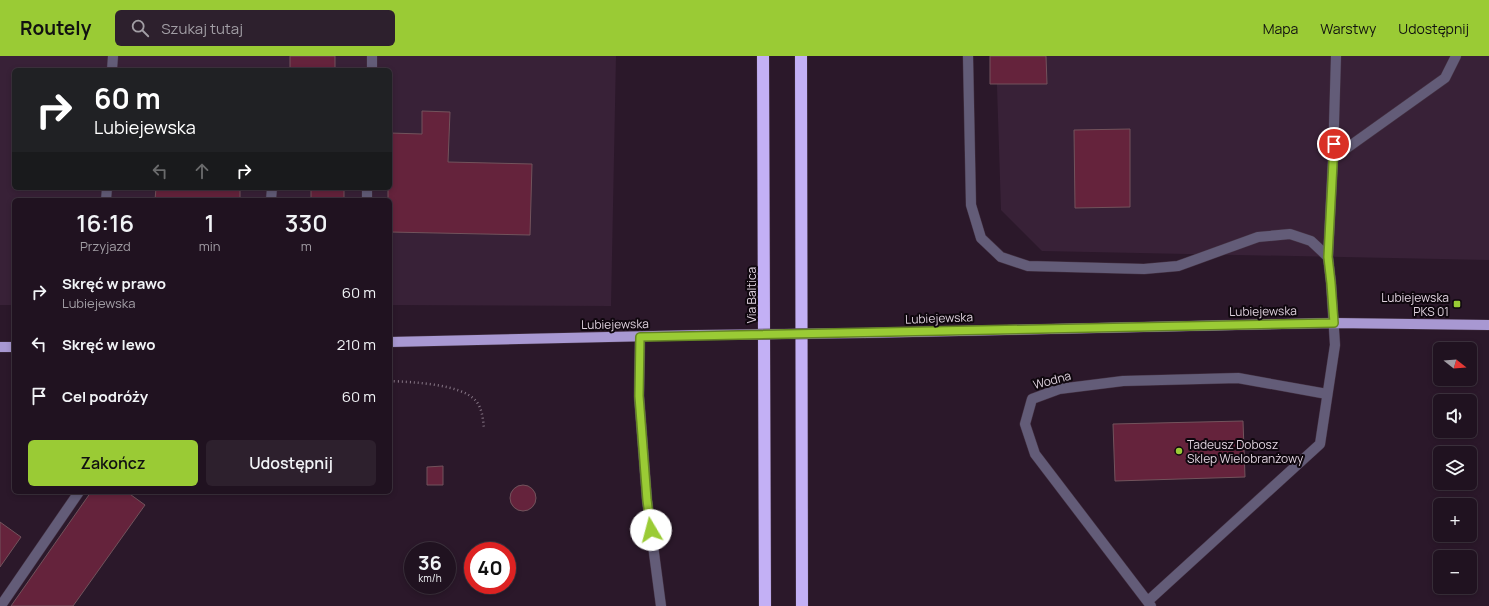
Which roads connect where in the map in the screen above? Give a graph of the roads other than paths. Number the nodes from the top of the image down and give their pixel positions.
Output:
1 (113, 56) edge
2 (372, 56) edge
3 (763, 56) edge
4 (801, 56) edge
5 (968, 56) edge
6 (1336, 56) edge
7 (1456, 56) edge
8 (112, 68) edge
9 (372, 68) edge
10 (1333, 158) junction
11 (1328, 257) junction
12 (1334, 323) junction
13 (1489, 325) edge
14 (640, 337) junction
15 (392, 342) edge
16 (0, 347) edge
17 (12, 347) edge
18 (1327, 394) junction
19 (78, 494) edge
20 (2, 604) dead end
21 (1150, 604) edge
22 (661, 606) edge
23 (765, 606) edge
24 (802, 606) edge

1 - 8 street
2 - 9 street
3 - 23 highway, Via Baltica
4 - 24 highway
5 - 11 street
6 - 10 street
7 - 10 street
10 - 11 street
11 - 12 street
12 - 13 main road, Lubiejewska
12 - 14 main road, Lubiejewska, bridge
12 - 18 street
14 - 15 main road, Lubiejewska
14 - 22 street
16 - 17 main road
18 - 21 street
18 - 21 street, Wodna
19 - 20 street

